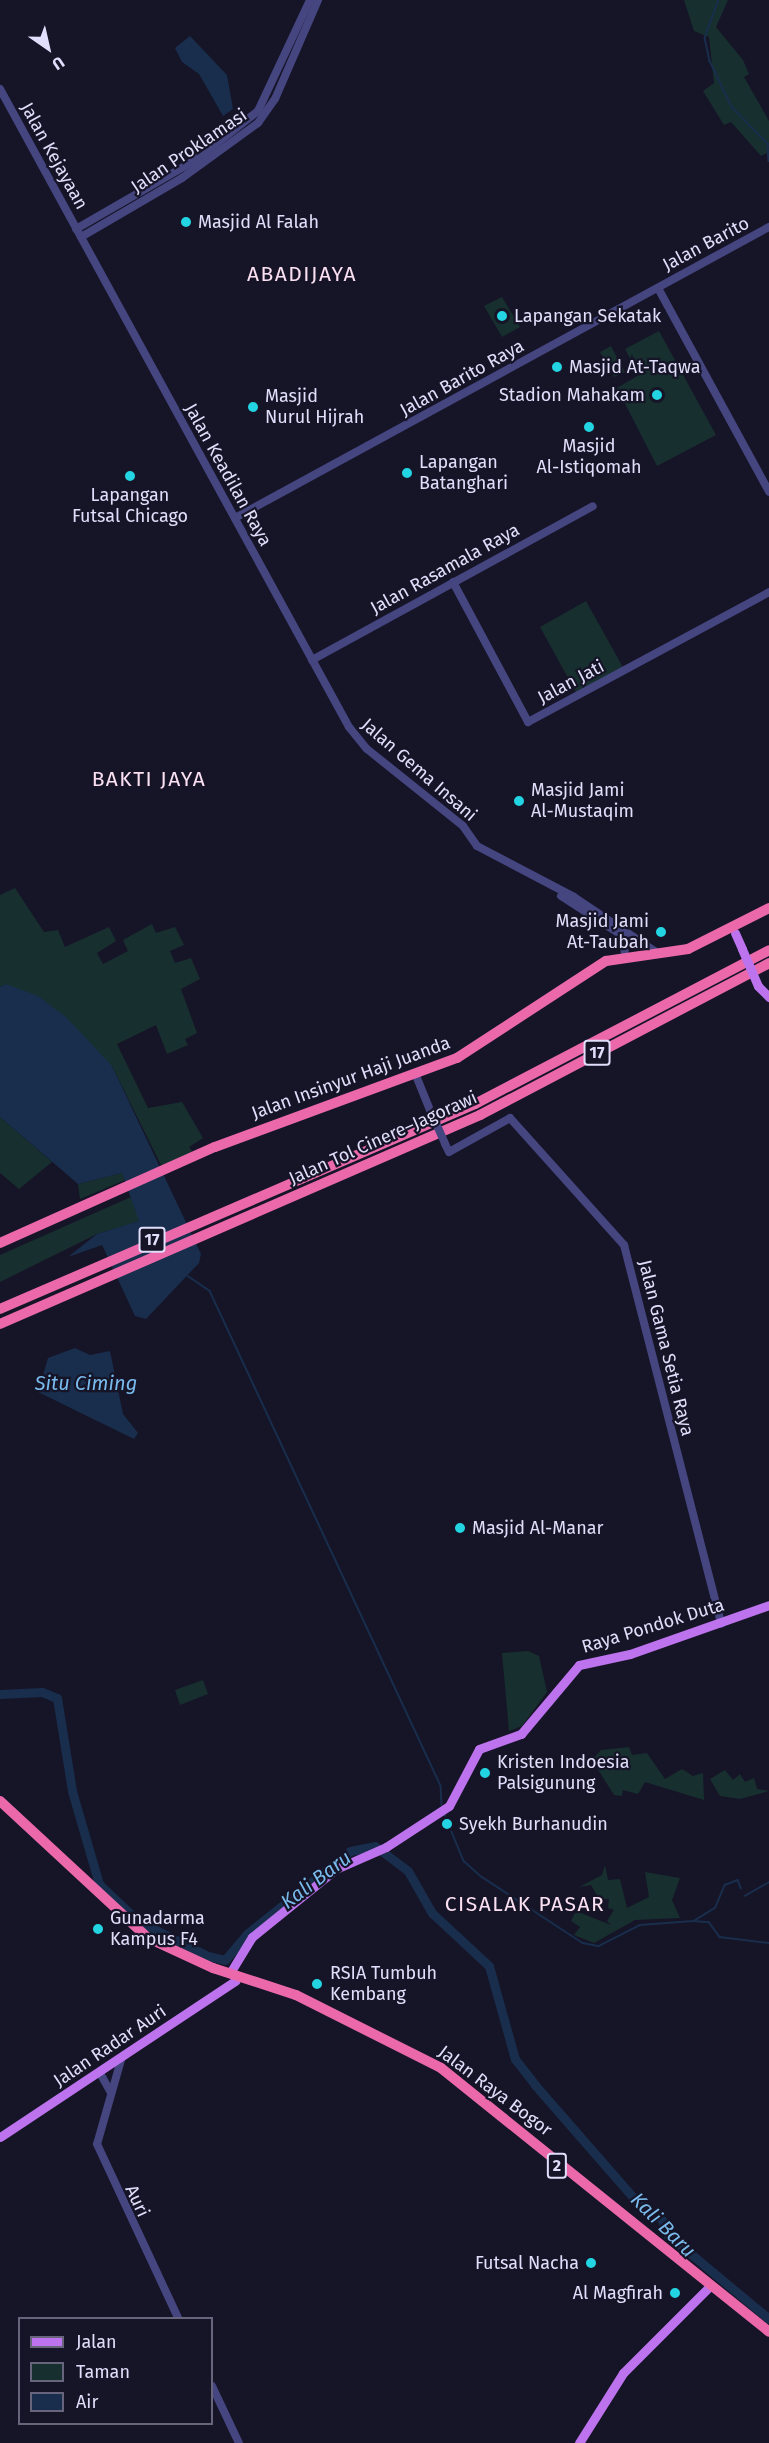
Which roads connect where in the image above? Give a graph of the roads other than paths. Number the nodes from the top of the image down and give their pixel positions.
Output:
1 (310, 0) edge
2 (318, 0) edge
3 (0, 89) edge
4 (262, 113) junction
5 (225, 144) junction
6 (769, 227) edge
7 (76, 229) junction
8 (81, 237) junction
9 (658, 288) junction
10 (769, 492) edge
11 (593, 506) dead end
12 (235, 518) junction
13 (453, 582) junction
14 (769, 592) edge
15 (312, 660) junction
16 (349, 727) joint
17 (769, 908) edge
18 (769, 916) edge
19 (735, 933) junction
20 (628, 937) junction
21 (769, 950) edge
22 (659, 954) junction
23 (625, 955) junction
24 (769, 963) edge
25 (769, 997) edge
26 (417, 1078) junction
27 (168, 1170) junction
28 (114, 1195) junction
29 (0, 1243) edge
30 (0, 1251) edge
31 (68, 1277) junction
32 (66, 1293) junction
33 (0, 1301) edge
34 (0, 1309) edge
35 (0, 1324) edge
36 (0, 1332) edge
37 (769, 1605) edge
38 (721, 1624) junction
39 (0, 1801) edge
40 (0, 1810) edge
41 (376, 1851) joint
42 (67, 1871) junction
43 (233, 1976) junction
44 (121, 2060) junction
45 (100, 2073) junction
46 (110, 2091) junction
47 (0, 2137) edge
48 (710, 2286) junction
49 (177, 2317) edge
50 (769, 2332) edge
51 (769, 2338) edge
52 (213, 2388) edge
53 (239, 2443) edge
54 (579, 2443) edge

1 - 4 street, Jalan Proklamasi
2 - 4 street, Jalan Proklamasi
3 - 7 street, Jalan Kejayaan
4 - 5 street, Jalan Proklamasi
5 - 7 street, Jalan Proklamasi
5 - 8 street, Jalan Proklamasi
6 - 9 street, Jalan Barito
7 - 8 street, Jalan Kejayaan
8 - 12 street, Jalan Keadilan Raya
9 - 10 street
9 - 12 street, Jalan Barito Raya
11 - 13 street, Jalan Rasamala Raya
12 - 15 street, Jalan Keadilan Raya
13 - 14 street, Jalan Jati
13 - 15 street, Jalan Rasamala Raya
15 - 16 street, Jalan Keadilan Raya
16 - 20 street, Jalan Gema Insani
17 - 22 highway, Jalan Insinyur Haji Juanda
18 - 19 highway, Jalan Insinyur Haji Juanda
19 - 25 main road, bridge
19 - 26 highway, Jalan Insinyur Haji Juanda
20 - 22 street, Jalan Gema Insani
20 - 23 street
21 - 31 highway, Jalan Tol Cinere–Jagorawi / 17
22 - 23 highway, Jalan Insinyur Haji Juanda
23 - 27 highway, Jalan Insinyur Haji Juanda
24 - 32 highway, Jalan Tol Cinere–Jagorawi / 17
26 - 27 highway, Jalan Insinyur Haji Juanda
26 - 38 street, Jalan Gama Setia Raya, bridge
27 - 28 highway, Jalan Insinyur Haji Juanda
28 - 29 highway, Jalan Insinyur Haji Juanda
28 - 30 highway, Jalan Insinyur Haji Juanda
31 - 33 highway
31 - 34 highway, Jalan Tol Cinere–Jagorawi / 17
32 - 35 highway, Jalan Tol Cinere–Jagorawi / 17
32 - 36 highway
37 - 38 main road, Raya Pondok Duta
38 - 41 main road, Raya Pondok Duta
39 - 42 highway, Jalan Raya Bogor / 2
40 - 42 highway, Jalan Raya Bogor / 2
41 - 43 main road, Jalan Radar Auri
42 - 43 highway, Jalan Raya Bogor / 2
43 - 44 main road, Jalan Radar Auri
43 - 48 highway, Jalan Raya Bogor / 2
44 - 45 main road, Jalan Radar Auri
44 - 46 street, Auri
45 - 46 street
45 - 47 main road, Jalan Radar Auri
46 - 49 street, Auri
48 - 50 highway, Jalan Raya Bogor / 2
48 - 51 highway, Jalan Raya Bogor / 2
48 - 54 main road
52 - 53 street

